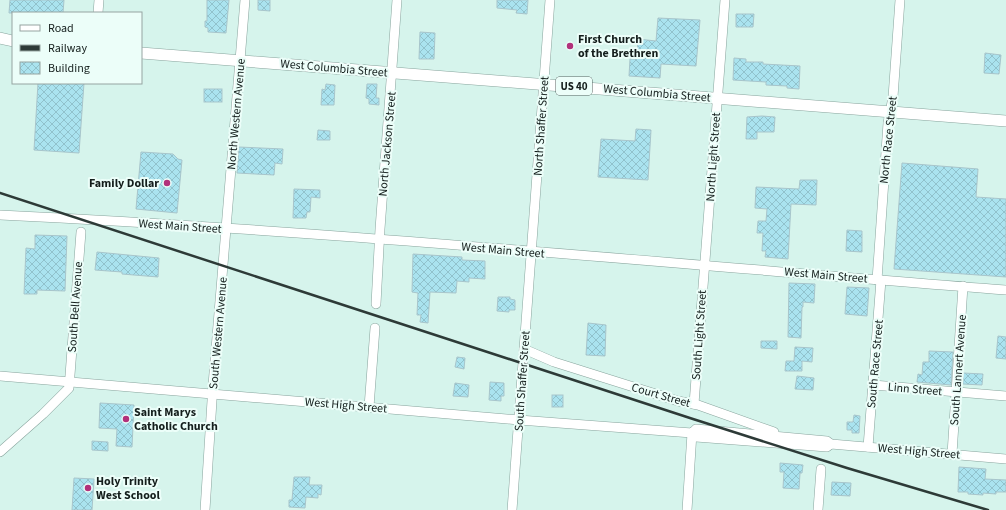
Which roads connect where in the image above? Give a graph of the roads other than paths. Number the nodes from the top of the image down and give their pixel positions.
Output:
1 (99, 0) edge
2 (246, 0) edge
3 (397, 0) edge
4 (550, 0) edge
5 (725, 0) edge
6 (900, 0) edge
7 (98, 12) edge
8 (0, 38) edge
9 (12, 41) edge
10 (142, 53) edge
11 (241, 61) junction
12 (392, 73) junction
13 (544, 84) junction
14 (718, 98) junction
15 (890, 112) junction
16 (1006, 121) edge
17 (0, 215) edge
18 (227, 229) junction
19 (81, 232) dead end
20 (379, 240) junction
21 (532, 252) junction
22 (704, 266) junction
23 (879, 280) junction
24 (963, 286) junction
25 (1006, 290) edge
26 (376, 304) dead end
27 (375, 328) dead end
28 (524, 349) junction
29 (0, 376) edge
30 (70, 382) junction
31 (873, 385) junction
32 (956, 392) junction
33 (213, 394) junction
34 (1006, 396) edge
35 (694, 404) junction
36 (369, 407) junction
37 (519, 420) junction
38 (692, 432) junction
39 (799, 438) junction
40 (831, 444) junction
41 (868, 447) junction
42 (0, 452) edge
43 (952, 454) junction
44 (1006, 459) edge
45 (821, 469) dead end
46 (205, 510) edge
47 (512, 510) edge
48 (687, 510) edge
49 (818, 510) edge

1 - 7 street
2 - 11 street, North Western Avenue
3 - 12 street, North Jackson Street
4 - 13 street, North Shaffer Street
5 - 14 street, North Light Street
6 - 15 street, North Race Street
8 - 9 main road
10 - 11 main road, West Columbia Street / US 40
11 - 12 main road, West Columbia Street / US 40
11 - 18 street, North Western Avenue
12 - 13 main road, West Columbia Street / US 40
12 - 20 street, North Jackson Street
13 - 14 main road, West Columbia Street / US 40
13 - 21 street, North Shaffer Street
14 - 15 main road, West Columbia Street / US 40
14 - 22 street, North Light Street
15 - 16 main road, West Columbia Street / US 40
15 - 23 street, North Race Street
17 - 18 street, West Main Street
18 - 20 street, West Main Street
18 - 33 street, South Western Avenue
19 - 30 street, South Bell Avenue
20 - 21 street, West Main Street
20 - 26 street, North Jackson Street
21 - 22 street, West Main Street
21 - 28 street, South Shaffer Street
22 - 23 street, West Main Street
22 - 35 street, South Light Street
23 - 24 street, West Main Street
23 - 31 street, South Race Street
24 - 25 street, West Main Street
24 - 32 street, South Lannert Avenue
27 - 36 street
28 - 35 street, Court Street
28 - 37 street, South Shaffer Street
29 - 30 street, West High Street
30 - 33 street, West High Street
30 - 42 street
31 - 32 street, Linn Street
31 - 41 street, South Race Street
32 - 34 street, Linn Street
32 - 43 street, South Lannert Avenue
33 - 36 street, West High Street
33 - 46 street, South Western Avenue
35 - 39 street, Court Street
36 - 37 street, West High Street
37 - 38 street, West High Street
37 - 47 street, South Shaffer Street
38 - 39 street, West High Street
38 - 40 street, West High Street
38 - 48 street
39 - 40 street, West High Street
40 - 41 street, West High Street
41 - 43 street, West High Street
43 - 44 street, West High Street
45 - 49 street

